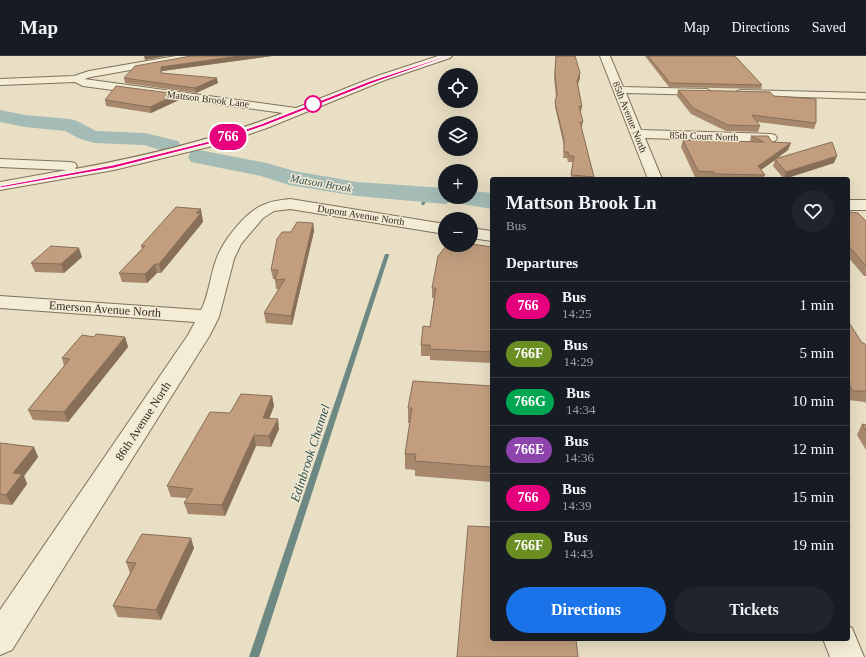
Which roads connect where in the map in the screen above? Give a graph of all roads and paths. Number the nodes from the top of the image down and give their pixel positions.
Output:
1 (192, 56) edge
2 (447, 56) edge
3 (605, 56) edge
4 (77, 79) junction
5 (0, 82) edge
6 (619, 90) junction
7 (715, 92) edge
8 (731, 93) edge
9 (866, 96) edge
10 (298, 111) junction
11 (637, 134) junction
12 (771, 138) edge
13 (0, 163) edge
14 (84, 172) junction
15 (654, 177) edge
16 (0, 186) edge
17 (278, 205) joint
18 (850, 205) edge
19 (866, 205) edge
20 (438, 228) edge
21 (478, 234) edge
22 (490, 236) edge
23 (0, 302) edge
24 (209, 317) junction
25 (0, 639) edge
26 (841, 641) edge
27 (847, 657) edge

1 - 4 street
2 - 10 street
3 - 6 street, 85th Avenue North
4 - 5 street, Mattson Brook Lane
4 - 10 street, Mattson Brook Lane
6 - 7 street
6 - 11 street, 85th Avenue North
8 - 9 street
10 - 14 street
11 - 12 street, 85th Court North
11 - 15 street, 85th Avenue North
13 - 14 street
14 - 16 street
17 - 20 street, Dupont Avenue North
17 - 24 street, 86th Avenue North
18 - 19 street
21 - 22 street
23 - 24 street, Emerson Avenue North
24 - 25 street, 86th Avenue North
26 - 27 street

